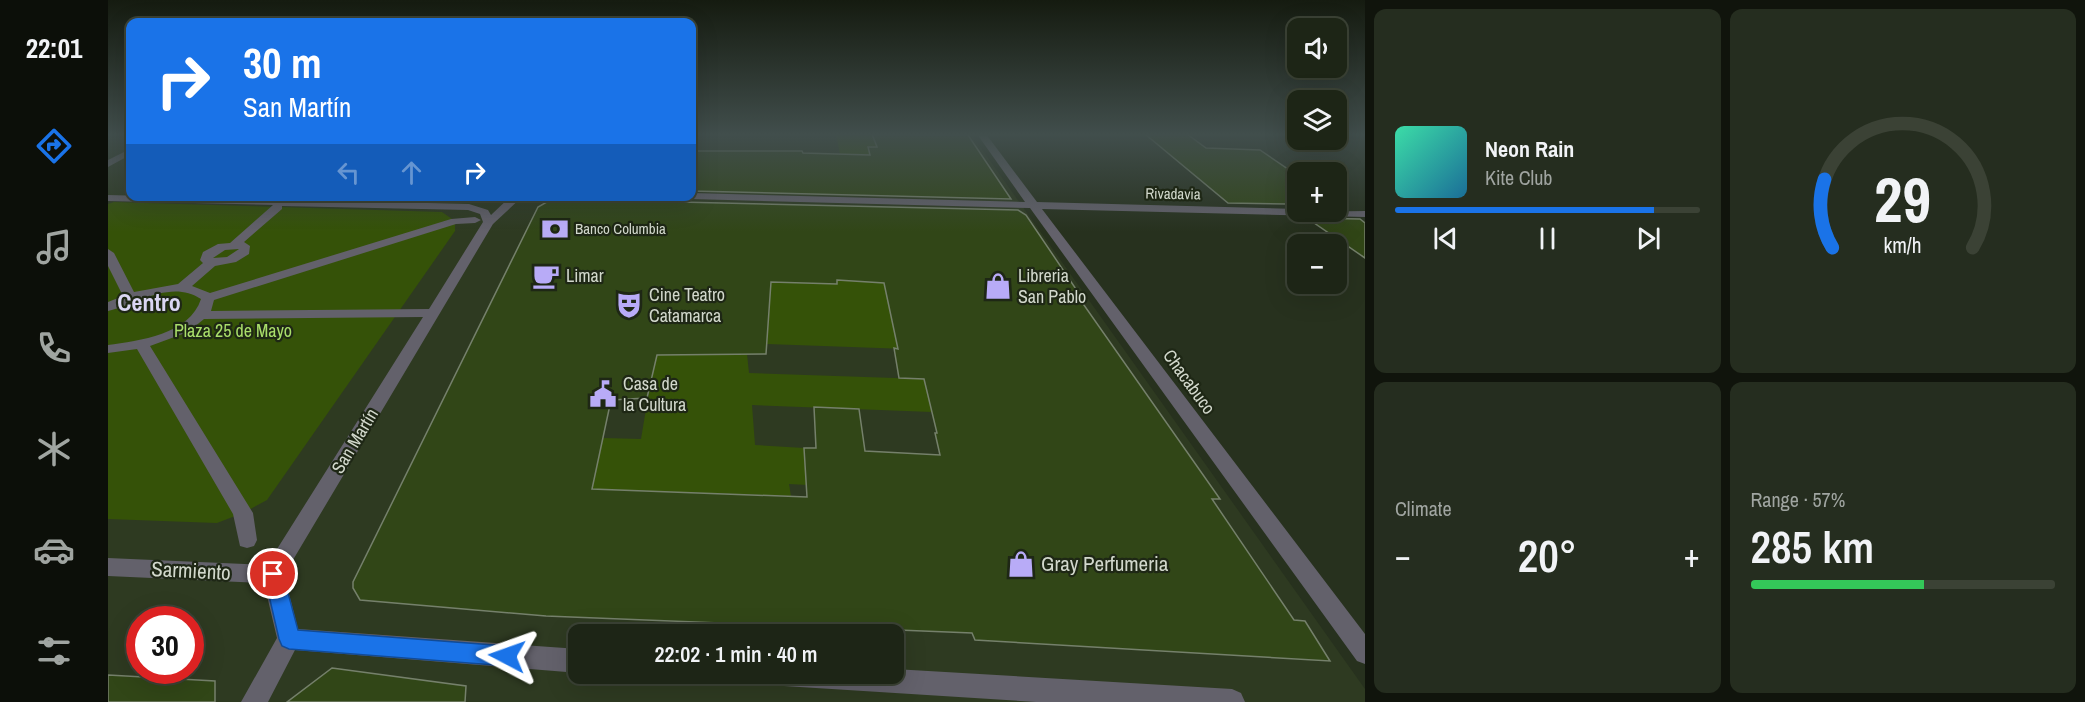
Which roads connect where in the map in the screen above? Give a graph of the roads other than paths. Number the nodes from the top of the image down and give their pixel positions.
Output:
1 (1005, 167) edge
2 (108, 190) edge
3 (126, 191) edge
4 (696, 196) edge
5 (108, 198) edge
6 (126, 198) edge
7 (228, 201) edge
8 (511, 201) edge
9 (1034, 205) junction
10 (278, 207) dead end
11 (1365, 214) edge
12 (482, 221) junction
13 (108, 253) edge
14 (181, 288) junction
15 (130, 297) junction
16 (208, 298) junction
17 (108, 307) edge
18 (434, 313) junction
19 (201, 315) junction
20 (142, 344) junction
21 (108, 349) edge
22 (247, 540) dead end
23 (108, 567) edge
24 (273, 574) junction
25 (289, 639) junction
26 (1365, 653) edge
27 (568, 659) edge
28 (904, 682) edge
29 (254, 702) edge
30 (1232, 702) edge

1 - 9 street, Chacabuco
2 - 3 street
4 - 9 street, Rivadavia
5 - 6 street
7 - 12 street
8 - 12 street, San Martín
9 - 11 street, Rivadavia
9 - 26 street, Chacabuco
10 - 14 street
12 - 16 street
12 - 18 street, San Martín
13 - 15 street
14 - 15 street
14 - 16 street
15 - 17 street
16 - 19 street
18 - 19 street
18 - 24 street, San Martín
19 - 20 street
20 - 21 street
20 - 22 street
23 - 24 street, Sarmiento
24 - 25 street
25 - 27 street
25 - 29 street
28 - 30 street

